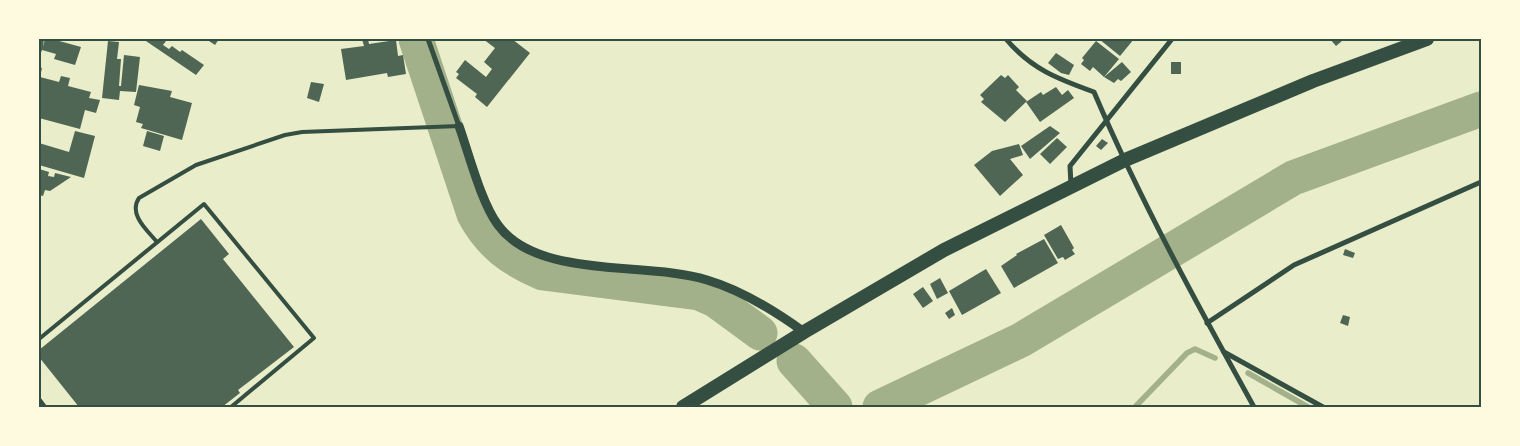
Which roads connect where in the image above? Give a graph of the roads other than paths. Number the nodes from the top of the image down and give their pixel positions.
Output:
1 (428, 39) edge
2 (1006, 39) edge
3 (1172, 39) edge
4 (1427, 39) edge
5 (1106, 120) junction
6 (459, 126) junction
7 (1125, 160) junction
8 (1481, 182) edge
9 (1071, 189) junction
10 (157, 242) junction
11 (1207, 323) junction
12 (804, 332) junction
13 (39, 339) edge
14 (1224, 352) junction
15 (39, 399) edge
16 (45, 407) edge
17 (230, 407) edge
18 (683, 407) edge
19 (1254, 407) edge
20 (1323, 407) edge

1 - 6 street
2 - 5 street
3 - 5 street
4 - 7 highway
5 - 7 street
5 - 9 street
6 - 10 lane
6 - 12 street
7 - 9 highway
7 - 11 street
8 - 11 street
9 - 12 highway
10 - 13 lane
10 - 17 lane
11 - 14 street
12 - 18 highway
14 - 19 street
14 - 20 street
15 - 16 lane

